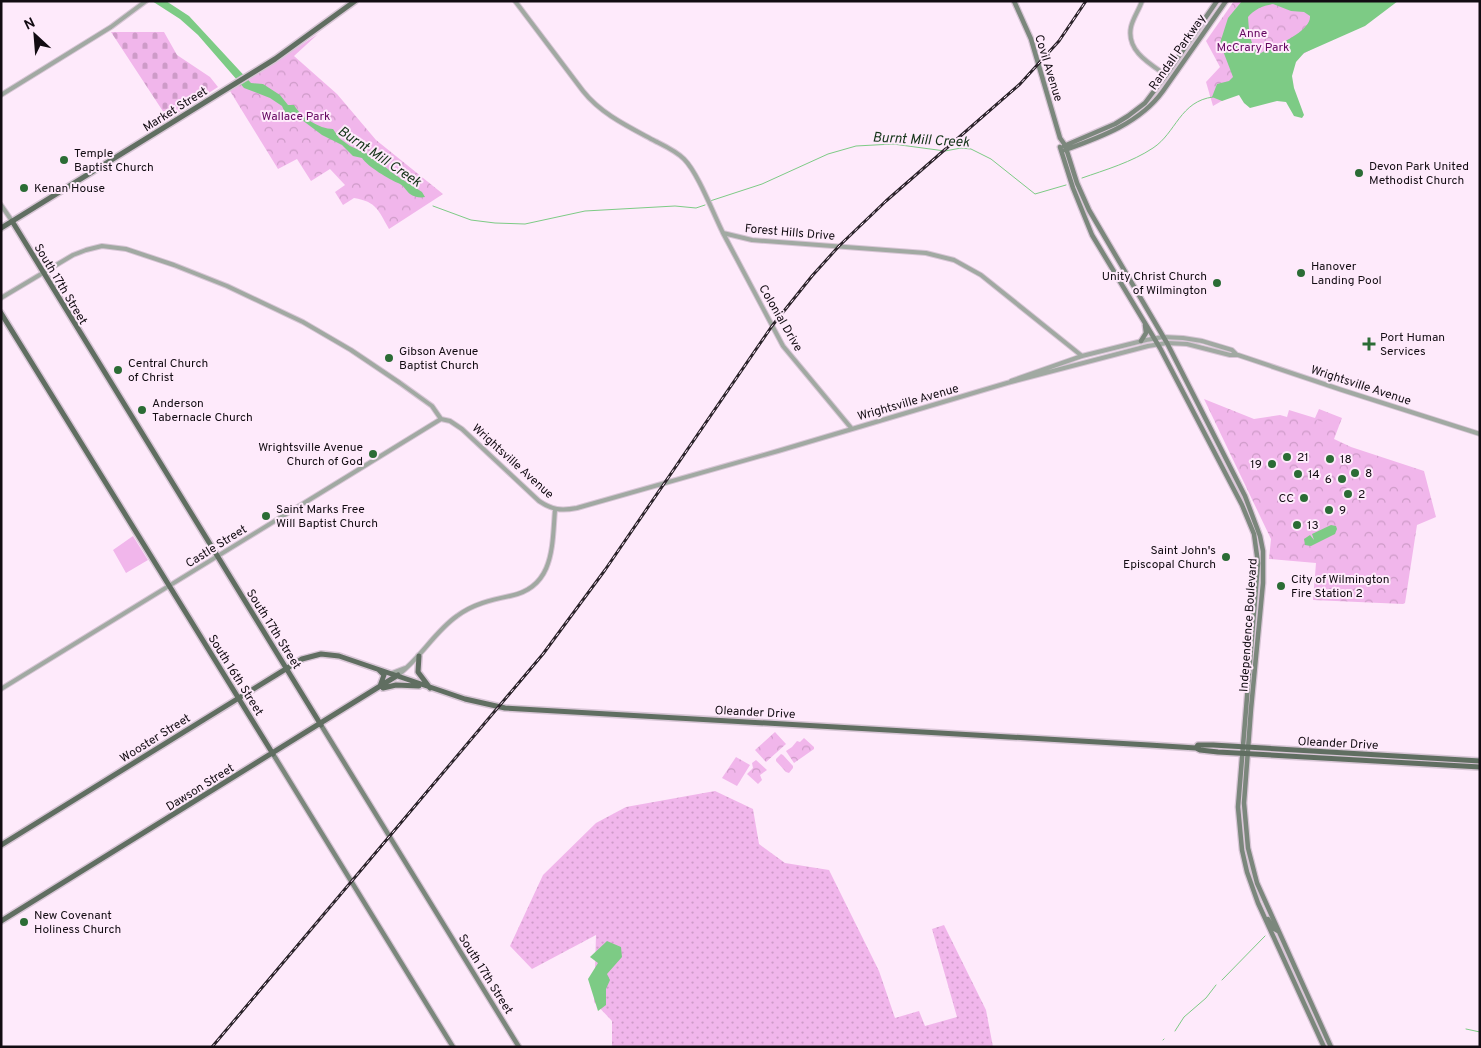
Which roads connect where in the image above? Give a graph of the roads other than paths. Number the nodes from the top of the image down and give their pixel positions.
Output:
1 (515, 1) edge
2 (1014, 1) edge
3 (1142, 1) edge
4 (1217, 1) edge
5 (1226, 1) edge
6 (146, 2) edge
7 (351, 2) edge
8 (1166, 75) junction
9 (1, 95) edge
10 (1063, 147) junction
11 (1, 206) edge
12 (12, 221) junction
13 (1, 228) edge
14 (723, 233) junction
15 (43, 272) junction
16 (1, 298) edge
17 (1, 313) edge
18 (1143, 319) junction
19 (1163, 337) junction
20 (1154, 338) junction
21 (1141, 341) junction
22 (1167, 343) junction
23 (1158, 344) junction
24 (1236, 354) junction
25 (1082, 356) junction
26 (1007, 383) junction
27 (440, 419) junction
28 (852, 429) junction
29 (1480, 434) edge
30 (554, 510) junction
31 (217, 557) junction
32 (169, 586) junction
33 (321, 654) joint
34 (419, 656) junction
35 (286, 668) junction
36 (378, 669) junction
37 (395, 674) junction
38 (422, 686) junction
39 (431, 688) junction
40 (1, 690) edge
41 (376, 690) junction
42 (238, 698) junction
43 (320, 724) junction
44 (1246, 750) junction
45 (273, 754) junction
46 (1480, 761) edge
47 (1480, 767) edge
48 (1, 845) edge
49 (1258, 903) junction
50 (1, 921) edge
51 (1278, 931) junction
52 (453, 1047) edge
53 (519, 1047) edge
54 (1324, 1047) edge
55 (1331, 1047) edge

1 - 14 street
2 - 10 main road, Covil Avenue
3 - 8 street
4 - 8 main road, Randall Parkway
5 - 10 main road, Randall Parkway
6 - 9 street
7 - 12 main road, Market Street
8 - 10 main road, Randall Parkway
10 - 18 main road, Independence Boulevard
10 - 19 main road, Independence Boulevard
11 - 12 street
12 - 13 main road, Market Street
12 - 15 main road, South 17th Street
14 - 25 street, Forest Hills Drive
14 - 28 street, Colonial Drive
15 - 16 street, Wrightsville Avenue
15 - 27 street, Wrightsville Avenue
15 - 31 main road, South 17th Street
17 - 32 main road, South 16th Street
18 - 20 main road, Independence Boulevard
18 - 21 main road
19 - 20 street, Wrightsville Avenue
19 - 22 main road, Independence Boulevard
19 - 24 street, Wrightsville Avenue
20 - 21 street, Wrightsville Avenue
20 - 23 main road, Independence Boulevard
21 - 25 street, Wrightsville Avenue
22 - 23 street, Wrightsville Avenue
22 - 24 street, Wrightsville Avenue
22 - 44 main road, Independence Boulevard
23 - 26 street, Wrightsville Avenue
23 - 44 main road, Independence Boulevard
24 - 29 street, Wrightsville Avenue
25 - 26 street, Wrightsville Avenue
26 - 28 street, Wrightsville Avenue
27 - 30 street, Wrightsville Avenue
27 - 31 street, Castle Street
28 - 30 street, Wrightsville Avenue
30 - 34 street, Dawson Street
31 - 32 street, Castle Street
31 - 35 main road, South 17th Street
32 - 40 street, Castle Street
32 - 42 main road, South 16th Street
33 - 35 main road, Wooster Street
33 - 36 main road, Oleander Drive
34 - 37 street, Dawson Street
34 - 39 main road
35 - 42 main road, Wooster Street
35 - 43 main road, South 17th Street
36 - 37 main road, Oleander Drive
36 - 41 main road
37 - 38 main road, Oleander Drive
37 - 41 main road, Dawson Street
38 - 39 main road, Oleander Drive
38 - 41 main road
39 - 44 main road, Oleander Drive
41 - 43 main road, Dawson Street
42 - 45 main road, South 16th Street
42 - 48 main road, Wooster Street
43 - 45 main road, Dawson Street
43 - 53 main road, South 17th Street
44 - 46 main road, Oleander Drive
44 - 47 main road, Oleander Drive
44 - 49 main road, Independence Boulevard
44 - 51 main road, Independence Boulevard
45 - 50 main road, Dawson Street
45 - 52 main road, South 16th Street
49 - 51 main road
49 - 54 main road, Independence Boulevard
51 - 55 main road, Independence Boulevard

